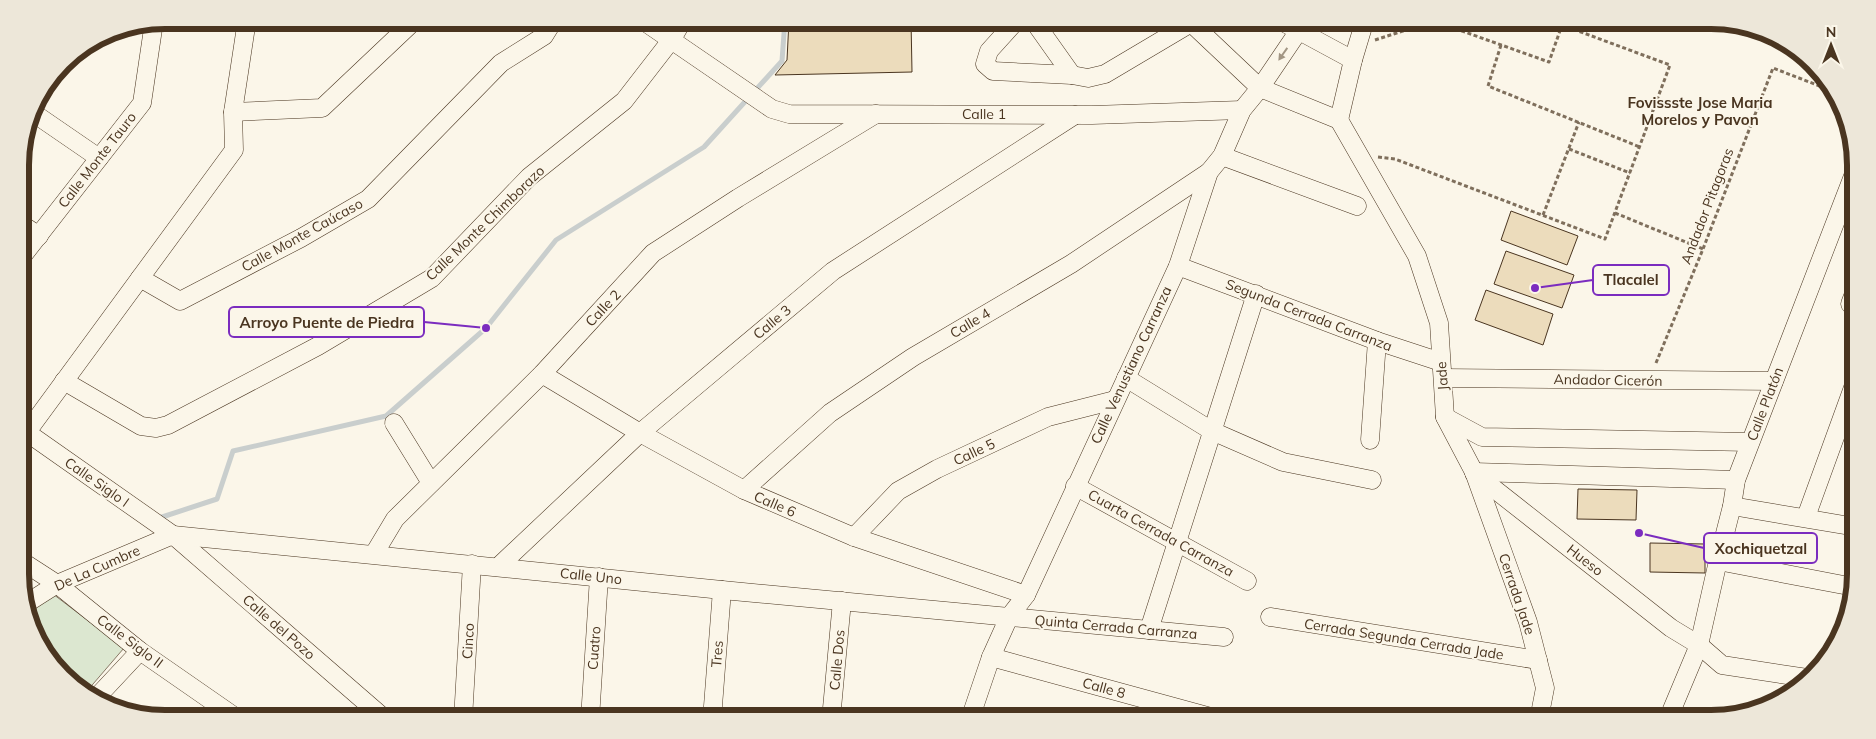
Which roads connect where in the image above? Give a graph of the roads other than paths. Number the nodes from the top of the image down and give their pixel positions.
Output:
1 (153, 29) edge
2 (246, 29) edge
3 (405, 29) edge
4 (548, 29) edge
5 (656, 29) edge
6 (678, 29) edge
7 (1018, 29) edge
8 (1037, 29) edge
9 (1179, 29) edge
10 (1197, 29) edge
11 (1300, 29) edge
12 (1308, 29) edge
13 (1362, 29) edge
14 (672, 39) junction
15 (1355, 53) junction
16 (1072, 75) junction
17 (1260, 88) junction
18 (1242, 110) junction
19 (233, 112) junction
20 (876, 114) junction
21 (1075, 115) junction
22 (38, 116) edge
23 (1339, 120) junction
24 (1222, 156) junction
25 (99, 158) junction
26 (1209, 172) junction
27 (1847, 192) edge
28 (1357, 206) dead end
29 (29, 229) edge
30 (39, 236) junction
31 (29, 248) edge
32 (1178, 266) junction
33 (140, 278) junction
34 (1256, 294) junction
35 (1377, 341) junction
36 (1442, 370) junction
37 (542, 374) junction
38 (1126, 378) junction
39 (64, 381) junction
40 (1774, 381) junction
41 (1115, 400) junction
42 (1847, 404) edge
43 (1445, 418) junction
44 (394, 423) dead end
45 (29, 424) edge
46 (1212, 431) junction
47 (640, 433) junction
48 (29, 434) edge
49 (1370, 440) dead end
50 (1750, 442) junction
51 (1474, 472) junction
52 (1372, 480) dead end
53 (1736, 480) junction
54 (431, 483) junction
55 (1075, 486) junction
56 (744, 490) junction
57 (1732, 506) junction
58 (1806, 517) junction
59 (1847, 525) edge
60 (173, 535) junction
61 (854, 537) junction
62 (1177, 541) junction
63 (374, 554) junction
64 (1718, 561) junction
65 (472, 564) junction
66 (29, 566) edge
67 (498, 566) junction
68 (599, 576) junction
69 (1247, 581) dead end
70 (57, 584) junction
71 (1846, 586) edge
72 (722, 590) junction
73 (1026, 595) junction
74 (31, 601) edge
75 (842, 601) junction
76 (1008, 617) junction
77 (1270, 617) dead end
78 (1148, 630) junction
79 (1224, 637) dead end
80 (1700, 645) junction
81 (140, 651) junction
82 (991, 657) junction
83 (1538, 660) junction
84 (1800, 677) edge
85 (100, 693) edge
86 (225, 710) edge
87 (375, 710) edge
88 (464, 710) edge
89 (591, 710) edge
90 (713, 710) edge
91 (833, 710) edge
92 (973, 710) edge
93 (1185, 710) edge
94 (1541, 710) edge
95 (1675, 710) edge

1 - 25 street, Calle Monte Tauro
2 - 19 street
3 - 19 street
4 - 33 street, Calle Monte Caúcaso
5 - 14 street, Calle 1
6 - 14 street, Calle Monte Chimborazo
7 - 16 street
8 - 16 street
9 - 16 street
10 - 17 street
11 -> 17 street, Calle Venustiano Carranza
12 - 15 street
13 - 15 street
14 - 20 street, Calle 1
14 - 39 street, Calle Monte Chimborazo
15 - 23 street
17 - 18 street, Calle Venustiano Carranza
17 - 23 street
18 - 21 street, Calle 1
18 - 24 street, Calle Venustiano Carranza
19 - 33 street
20 - 21 street, Calle 1
20 - 37 street, Calle 2
21 - 47 street, Calle 3
22 - 25 street
23 - 36 street, Jade
24 - 26 street, Calle Venustiano Carranza
24 - 28 street
25 - 30 street, Calle Monte Tauro
26 - 32 street, Calle Venustiano Carranza
26 - 56 street, Calle 4
27 - 40 street, Calle Platón
29 - 30 street
30 - 31 street, Calle Monte Tauro
32 - 34 street, Segunda Cerrada Carranza
32 - 38 street, Calle Venustiano Carranza
33 - 39 street
34 - 35 street, Segunda Cerrada Carranza
34 - 46 street
35 - 36 street, Segunda Cerrada Carranza
35 - 49 street
36 - 40 street, Andador Cicerón
36 - 43 street, Jade
37 - 47 street, Calle 6
37 - 54 street, Calle 2
38 - 41 street, Calle Venustiano Carranza
38 - 46 street
39 - 45 street
40 - 50 street, Calle Platón
41 - 55 street, Calle Venustiano Carranza
41 - 61 street, Calle 5
42 - 58 street
43 - 50 street
43 - 51 street, Jade
44 - 54 street
46 - 52 street
46 - 62 street
47 - 56 street, Calle 6
47 - 67 street, Calle 3
48 - 60 street, Calle Siglo I
50 - 53 street, Calle Platón
51 - 53 street
51 - 80 street, Hueso
51 - 83 street, Cerrada Jade
53 - 57 street, Calle Platón
54 - 63 street, Calle 2
55 - 62 street, Cuarta Cerrada Carranza
55 - 73 street, Calle Venustiano Carranza
56 - 61 street, Calle 6
57 - 58 street
57 - 64 street, Calle Platón
58 - 59 street
60 - 63 street, Calle Uno
60 - 70 street, De La Cumbre
60 - 87 street, Calle del Pozo
61 - 73 street, Calle 6
62 - 69 street, Cuarta Cerrada Carranza
62 - 78 street
63 - 65 street, Calle Uno
64 - 71 street
64 - 80 street, Calle Platón
65 - 67 street, Calle Uno
65 - 88 street, Cinco
66 - 70 street, Calle Siglo II
67 - 68 street, Calle Uno
68 - 72 street, Calle Uno
68 - 89 street, Cuatro
70 - 74 street, De La Cumbre
70 - 81 street, Calle Siglo II
72 - 75 street, Calle Uno
72 - 90 street, Tres
73 - 76 street, Calle Venustiano Carranza
75 - 76 street, Calle Uno
75 - 91 street, Calle Dos
76 - 78 street, Quinta Cerrada Carranza
76 - 82 street, Calle Venustiano Carranza
77 - 83 street, Cerrada Segunda Cerrada Jade
78 - 79 street, Quinta Cerrada Carranza
80 - 84 street, Hueso
80 - 95 street, Calle Platón
81 - 85 street
81 - 86 street, Calle Siglo II
82 - 92 street, Calle Venustiano Carranza
82 - 93 street, Calle 8
83 - 94 street, Cerrada Jade

